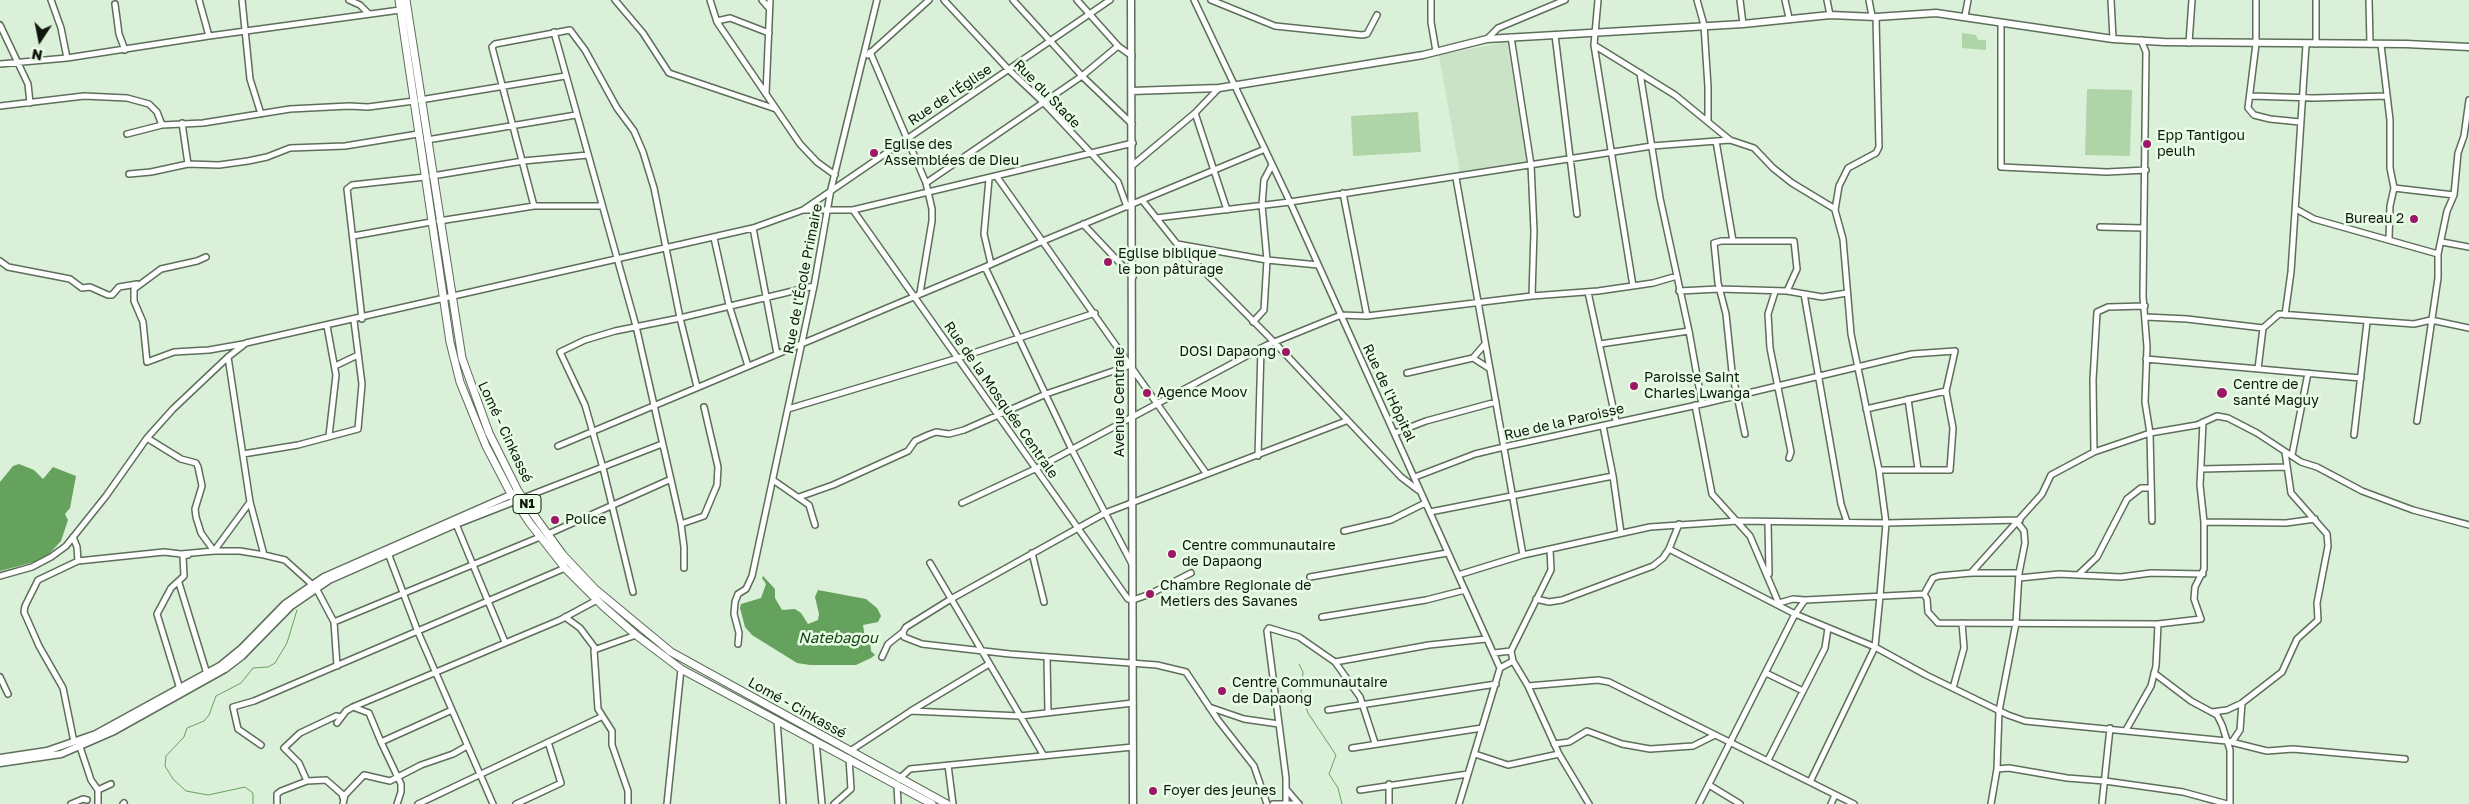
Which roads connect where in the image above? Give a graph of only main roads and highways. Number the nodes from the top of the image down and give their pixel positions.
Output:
1 (399, 0) edge
2 (406, 0) edge
3 (1131, 0) edge
4 (409, 47) junction
5 (2469, 48) edge
6 (1132, 91) junction
7 (417, 101) junction
8 (429, 177) junction
9 (517, 496) junction
10 (314, 586) junction
11 (77, 745) junction
12 (850, 755) junction
13 (0, 758) edge
14 (0, 763) edge
15 (898, 782) junction
16 (932, 804) edge
17 (947, 804) edge
18 (1133, 804) edge

1 - 4 highway, Lomé - Cinkassé / N1
2 - 4 highway, Lomé - Cinkassé / N1
3 - 6 main road, Avenue Centrale
4 - 7 highway, Lomé - Cinkassé / N1
5 - 6 main road
6 - 18 main road, Avenue Centrale
7 - 8 highway, Lomé - Cinkassé / N1
7 - 8 highway, Lomé - Cinkassé / N1
8 - 9 highway, Lomé - Cinkassé / N1
8 - 9 highway, Lomé - Cinkassé / N1
9 - 10 main road
9 - 10 main road
9 - 12 highway, Lomé - Cinkassé / N1
9 - 12 highway, Lomé - Cinkassé / N1
10 - 11 main road
10 - 11 main road
11 - 13 main road
11 - 14 main road
12 - 15 highway, Lomé - Cinkassé / N1
15 - 16 highway, Lomé - Cinkassé / N1
15 - 17 highway, Lomé - Cinkassé / N1

